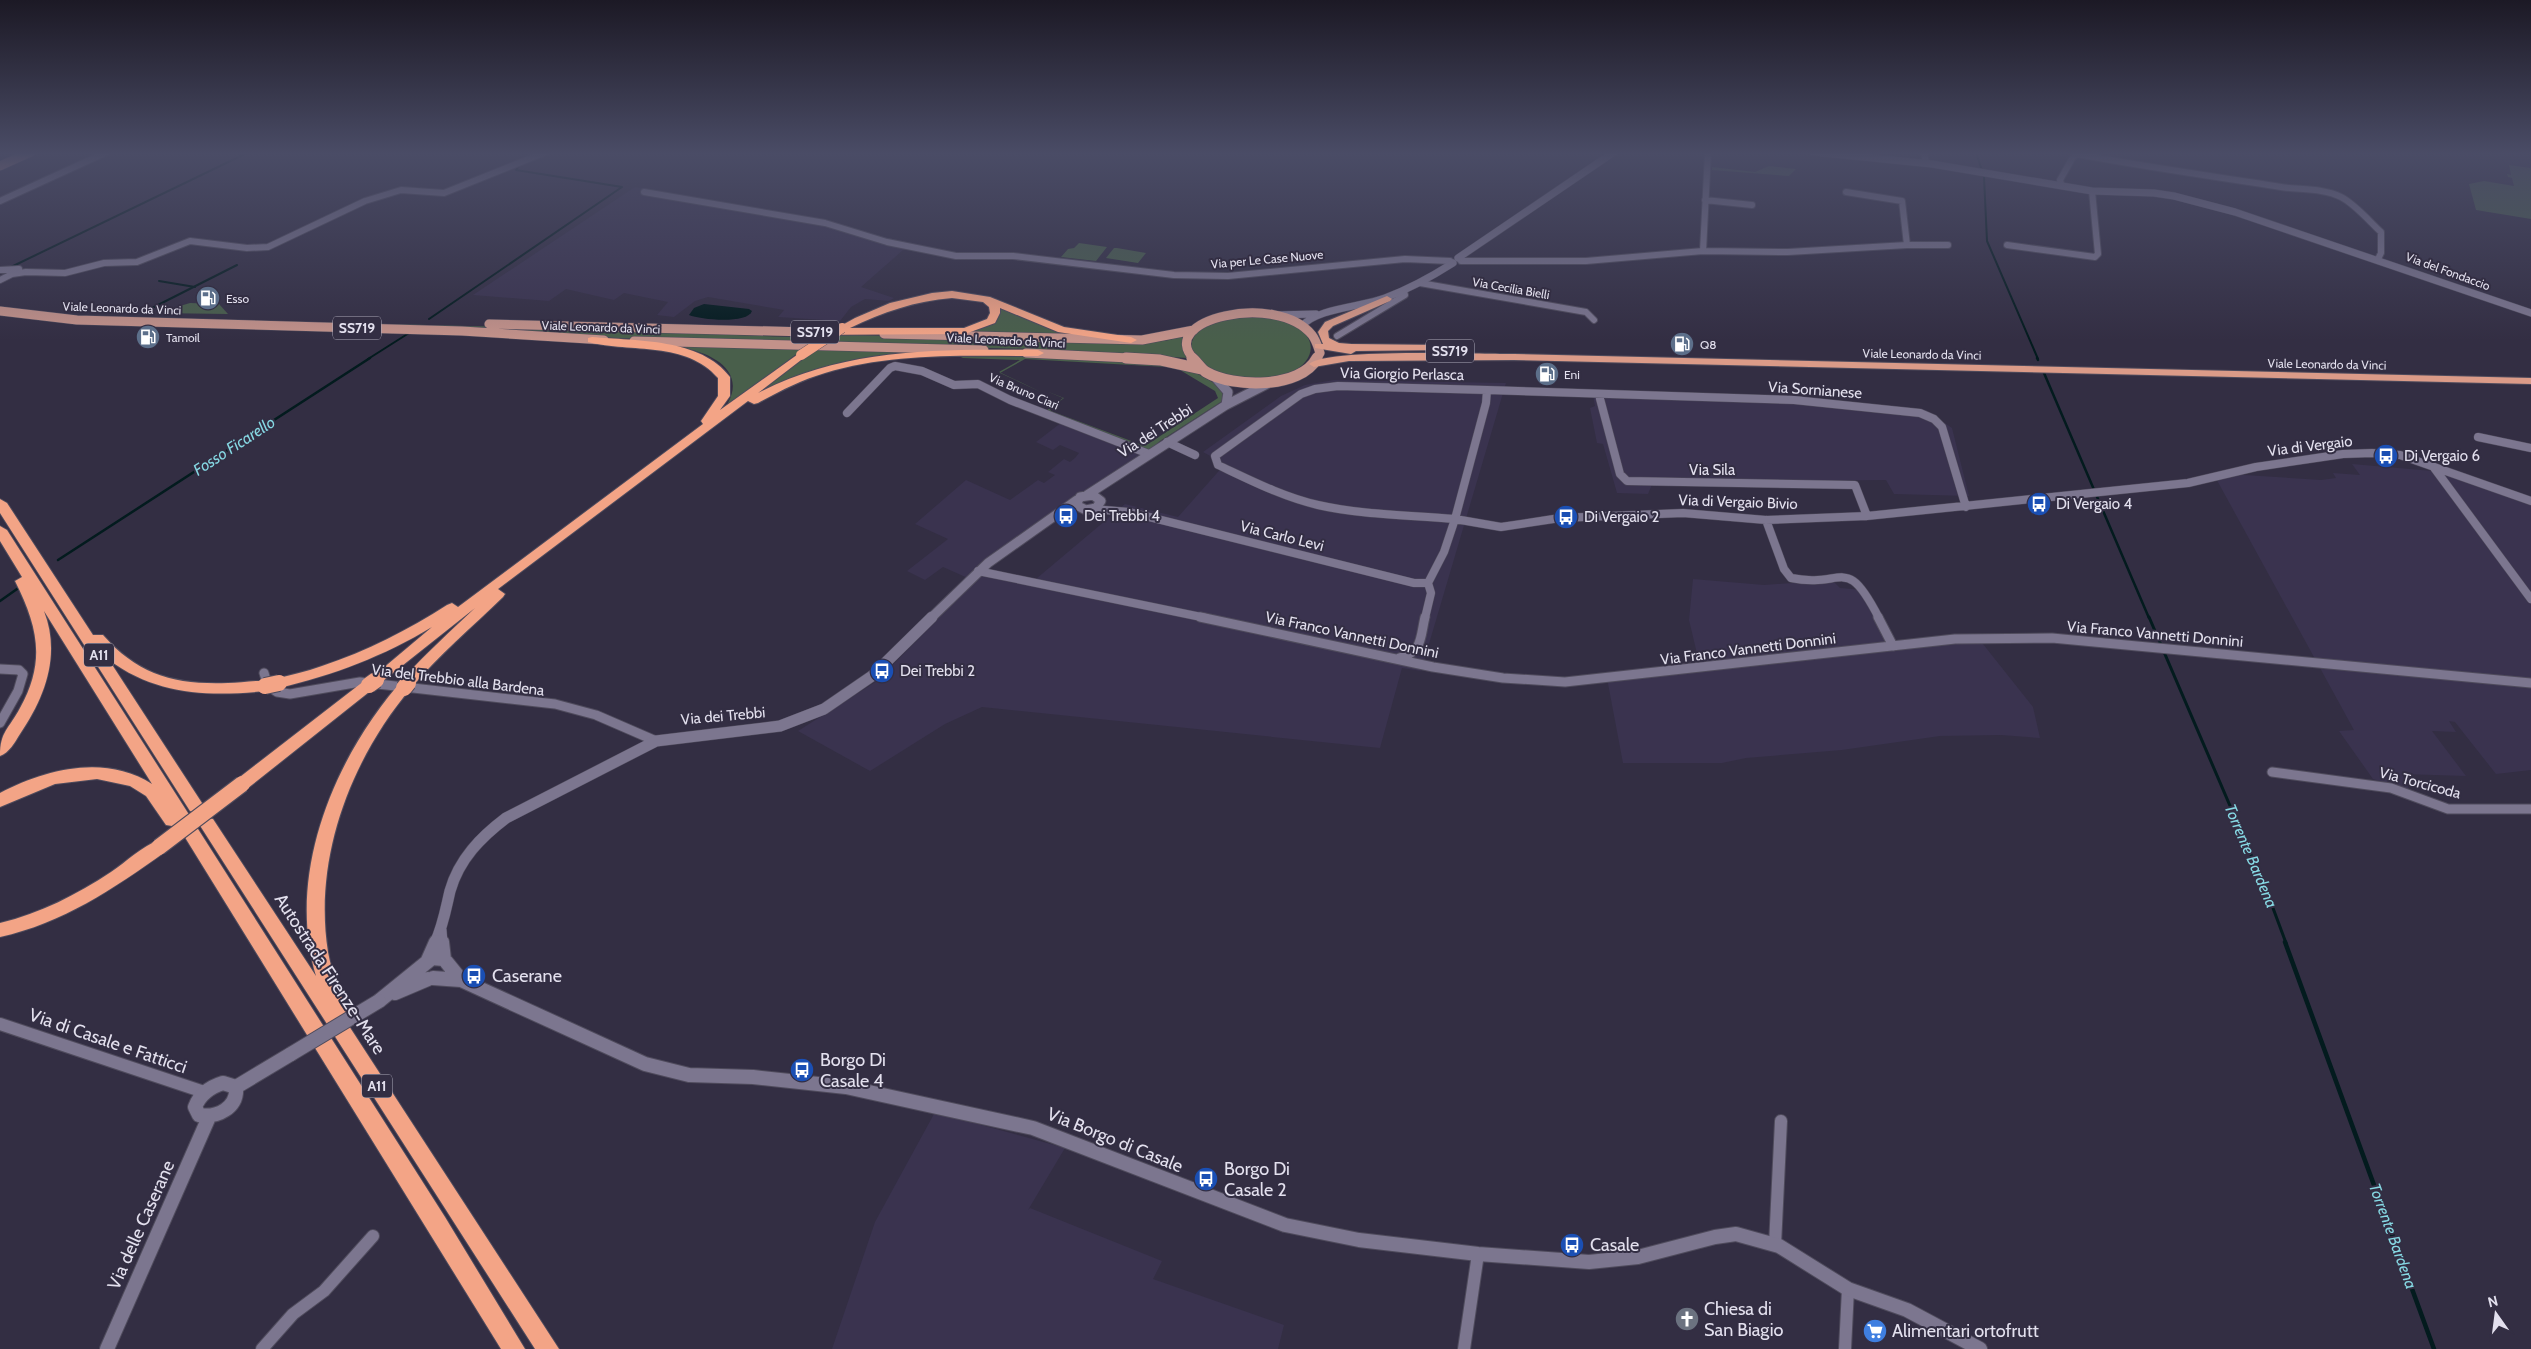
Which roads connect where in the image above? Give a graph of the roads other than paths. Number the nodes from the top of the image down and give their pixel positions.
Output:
1 (331, 215) edge
2 (778, 215) edge
3 (1522, 215) edge
4 (1704, 215) edge
5 (1904, 215) edge
6 (2094, 215) edge
7 (2244, 215) edge
8 (2363, 215) edge
9 (1907, 245) junction
10 (1948, 245) dead end
11 (2007, 245) dead end
12 (1703, 251) junction
13 (2378, 259) junction
14 (1455, 261) junction
15 (0, 270) edge
16 (39, 271) junction
17 (0, 280) edge
18 (1420, 283) junction
19 (1404, 291) junction
20 (986, 299) junction
21 (1387, 299) junction
22 (0, 305) edge
23 (0, 311) edge
24 (2531, 313) edge
25 (1322, 314) junction
26 (1274, 315) junction
27 (1594, 320) dead end
28 (1302, 326) junction
29 (1194, 330) junction
30 (796, 332) junction
31 (1337, 336) dead end
32 (592, 340) junction
33 (1131, 340) junction
34 (1319, 346) junction
35 (1475, 351) junction
36 (1038, 353) junction
37 (1314, 364) junction
38 (1201, 369) junction
39 (2531, 374) edge
40 (1214, 376) junction
41 (2531, 381) edge
42 (1267, 384) junction
43 (1487, 390) junction
44 (1599, 395) junction
45 (1226, 405) junction
46 (846, 413) dead end
47 (2478, 438) dead end
48 (1167, 442) junction
49 (686, 444) junction
50 (2531, 448) edge
51 (1149, 454) junction
52 (1195, 456) dead end
53 (1218, 465) joint
54 (2432, 465) junction
55 (1101, 485) junction
56 (2087, 494) joint
57 (1087, 495) junction
58 (1077, 500) junction
59 (1100, 500) junction
60 (2531, 501) edge
61 (0, 503) edge
62 (1966, 507) junction
63 (1082, 509) junction
64 (1092, 509) junction
65 (1129, 512) junction
66 (1866, 516) junction
67 (1051, 517) junction
68 (1454, 519) junction
69 (1766, 520) junction
70 (0, 530) edge
71 (550, 545) junction
72 (22, 566) junction
73 (978, 571) junction
74 (1428, 583) junction
75 (2531, 599) edge
76 (69, 607) junction
77 (1893, 646) junction
78 (1418, 648) junction
79 (1398, 658) junction
80 (1440, 667) junction
81 (0, 669) edge
82 (269, 681) junction
83 (2531, 683) edge
84 (0, 723) edge
85 (656, 741) junction
86 (0, 750) edge
87 (2272, 772) dead end
88 (0, 801) edge
89 (196, 807) dead end
90 (2531, 809) edge
91 (188, 828) junction
92 (0, 930) edge
93 (441, 930) junction
94 (428, 960) junction
95 (445, 961) junction
96 (426, 976) junction
97 (460, 980) junction
98 (0, 1024) edge
99 (356, 1053) junction
100 (236, 1087) junction
101 (204, 1092) junction
102 (209, 1116) junction
103 (1781, 1121) dead end
104 (373, 1236) dead end
105 (1775, 1245) junction
106 (1478, 1254) junction
107 (1848, 1289) junction
108 (107, 1349) edge
109 (262, 1349) edge
110 (514, 1349) edge
111 (548, 1349) edge
112 (1464, 1349) edge
113 (1845, 1349) edge
114 (1980, 1349) edge

1 - 16 street
2 - 14 street, Via per Le Case Nuove
3 - 14 street
4 - 12 street
5 - 9 street
6 - 11 street
7 - 13 street, Via del Fondaccio
8 - 13 street
9 - 10 street
9 - 12 street
12 - 14 street
13 - 24 street, Via del Fondaccio
14 - 18 street
15 - 16 street
16 - 17 street
18 - 19 street
18 - 27 street, Via Cecilia Bielli
19 - 21 street
19 - 31 street
20 - 30 highway
20 - 33 highway
20 - 49 highway, bridge
21 - 25 street
21 - 35 highway
22 - 30 main road, Viale Leonardo da Vinci / SS719
23 - 32 main road, Viale Leonardo da Vinci / SS719
25 - 26 street
25 - 28 street
26 - 28 main road, Viale Leonardo da Vinci / SS719
26 - 29 main road, Viale Leonardo da Vinci / SS719
28 - 34 main road, Viale Leonardo da Vinci / SS719
29 - 33 main road, Viale Leonardo da Vinci / SS719
29 - 38 main road, Viale Leonardo da Vinci / SS719
30 - 33 main road, Viale Leonardo da Vinci / SS719
32 - 36 main road, Viale Leonardo da Vinci / SS719
32 - 49 highway
34 - 35 highway, Viale Leonardo da Vinci / SS719
34 - 37 main road
35 - 39 highway, Viale Leonardo da Vinci / SS719
36 - 38 main road, Viale Leonardo da Vinci / SS719
36 - 49 highway
37 - 41 highway, Viale Leonardo da Vinci
37 - 42 main road, Viale Leonardo da Vinci / SS719
38 - 40 main road, Viale Leonardo da Vinci / SS719
40 - 42 main road, Viale Leonardo da Vinci / SS719
40 - 45 street
42 - 45 street, Via dei Trebbi
43 - 44 street, Via Sornianese
43 - 53 street, Via Giorgio Perlasca
43 - 68 street
44 - 62 street, Via Sornianese
44 - 66 street, Via Sila
45 - 48 street, Via dei Trebbi
46 - 51 street, Via Bruno Ciari
47 - 50 street
48 - 51 street, Via dei Trebbi
48 - 52 street
49 - 71 highway
51 - 55 street, Via dei Trebbi
53 - 68 street, Via di Vergaio Bivio
54 - 56 street, Via di Vergaio
54 - 60 street, Via di Vergaio
54 - 75 street
55 - 57 street, Via dei Trebbi
55 - 59 street
56 - 62 street, Via di Vergaio Bivio
57 - 58 street, Via dei Trebbi
57 - 59 street
58 - 63 street
58 - 67 street, Via dei Trebbi
59 - 64 street
59 - 65 street, Via Carlo Levi
61 - 76 highway, A11
62 - 66 street, Via di Vergaio Bivio
63 - 64 street, Via dei Trebbi
63 - 67 street, Via dei Trebbi
64 - 65 street, Via Carlo Levi
65 - 74 street, Via Carlo Levi
66 - 69 street, Via di Vergaio Bivio
67 - 73 street, Via dei Trebbi
68 - 69 street, Via di Vergaio Bivio
68 - 74 street
69 - 77 street
70 - 72 highway, Autostrada Firenze-Mare / A11
71 - 82 highway
71 - 92 highway, bridge
71 - 99 highway
72 - 86 highway
72 - 91 highway, Autostrada Firenze-Mare / A11
73 - 79 street, Via Franco Vannetti Donnini
73 - 85 street, Via dei Trebbi
74 - 78 street
76 - 82 highway
76 - 89 highway, A11
77 - 80 street, Via Franco Vannetti Donnini
77 - 83 street, Via Franco Vannetti Donnini
78 - 79 street
78 - 80 street
79 - 80 street, Via Franco Vannetti Donnini
81 - 84 street
82 - 85 street, Via del Trebbio alla Bardena
85 - 93 street, Via dei Trebbi
87 - 90 street, Via Torcicoda
88 - 91 highway
91 - 99 highway, Autostrada Firenze-Mare / A11
91 - 110 highway, Autostrada Firenze-Mare / A11
93 - 94 street, Via dei Trebbi
93 - 95 street, Via dei Trebbi
94 - 95 street
94 - 96 street, Via dei Trebbi
95 - 96 street
95 - 97 street, Via Borgo di Casale
96 - 97 street, Via Borgo di Casale
96 - 100 street, bridge
97 - 106 street, Via Borgo di Casale
98 - 101 street, Via di Casale e Fatticci
99 - 111 highway, Autostrada Firenze-Mare / A11
100 - 101 street
100 - 102 street
101 - 102 street
102 - 108 street, Via delle Caserane
103 - 105 street
104 - 109 street
105 - 106 street, Via Borgo di Casale
105 - 107 street, Via Borgo di Casale
106 - 112 street
107 - 113 street
107 - 114 street, Via Borgo di Casale

